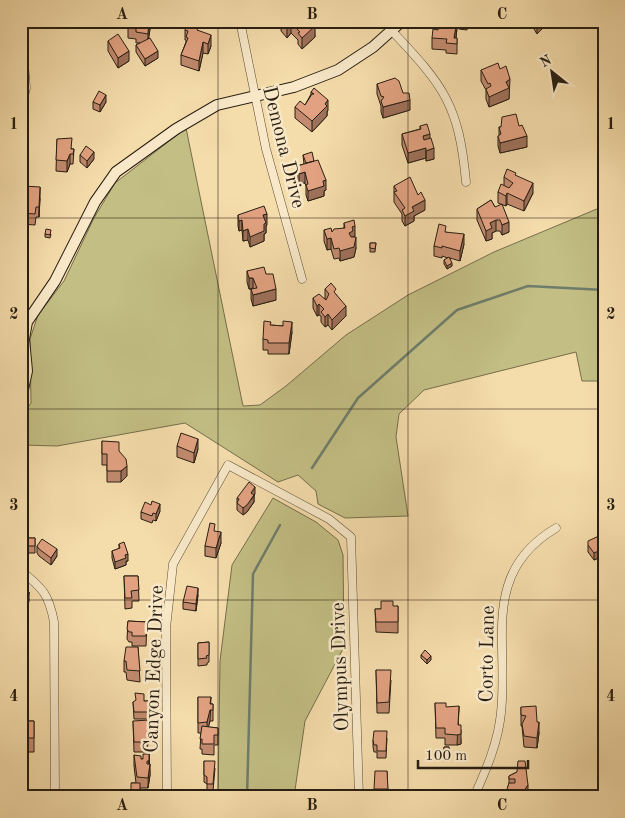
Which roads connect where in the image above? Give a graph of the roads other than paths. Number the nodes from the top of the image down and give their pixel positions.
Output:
1 (240, 21) edge
2 (402, 21) edge
3 (21, 26) edge
4 (392, 31) junction
5 (254, 95) junction
6 (21, 107) edge
7 (466, 182) dead end
8 (302, 279) dead end
9 (23, 336) edge
10 (21, 399) edge
11 (228, 465) joint
12 (556, 528) dead end
13 (21, 571) edge
14 (55, 797) edge
15 (167, 797) edge
16 (360, 797) edge
17 (474, 797) edge

1 - 5 street, Demona Drive
2 - 4 street
3 - 6 street
4 - 5 street
4 - 7 street
5 - 8 street, Demona Drive
5 - 9 street
9 - 10 street
11 - 15 street, Canyon Edge Drive
11 - 16 street, Olympus Drive
12 - 17 street, Corto Lane
13 - 14 street

